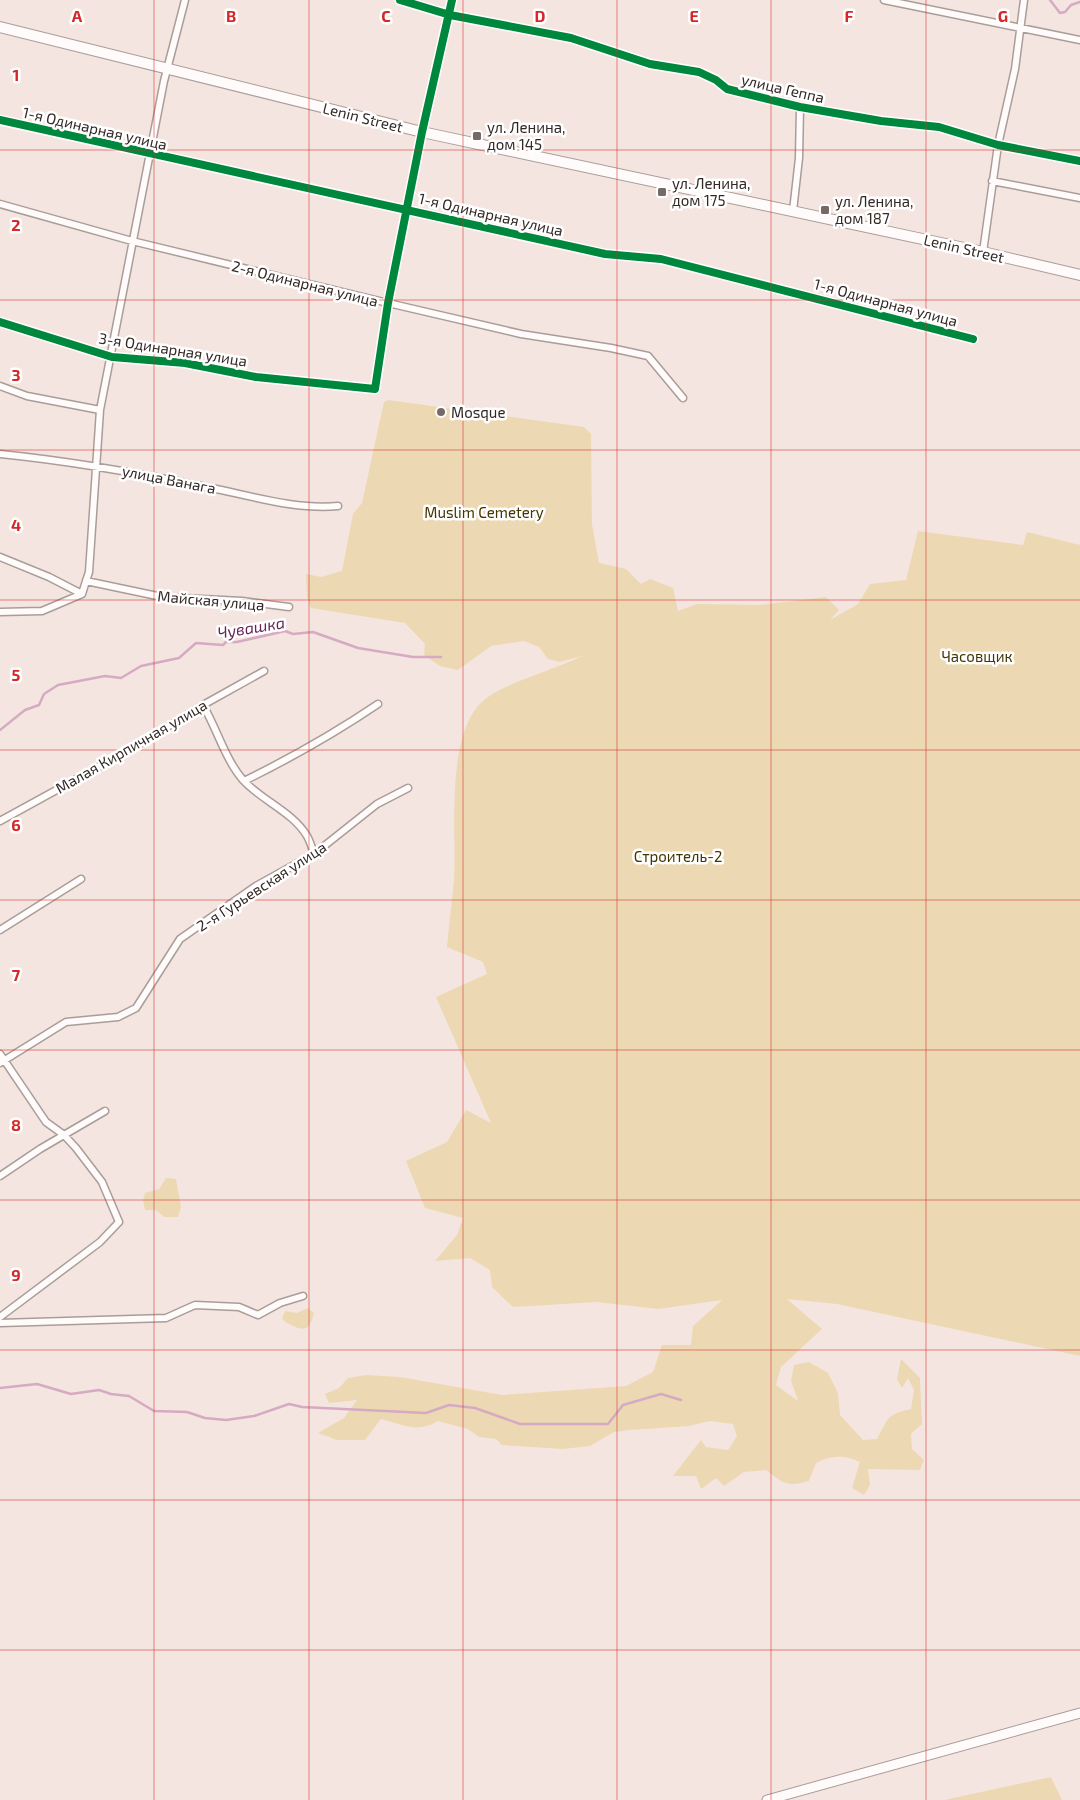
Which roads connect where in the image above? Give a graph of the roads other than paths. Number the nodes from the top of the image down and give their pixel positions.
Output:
1 (185, 0) edge
2 (400, 0) edge
3 (452, 0) edge
4 (884, 0) edge
5 (1024, 0) edge
6 (450, 15) junction
7 (0, 27) edge
8 (1019, 27) junction
9 (1080, 40) edge
10 (166, 69) junction
11 (800, 107) junction
12 (0, 120) edge
13 (422, 132) junction
14 (998, 144) junction
15 (150, 155) junction
16 (1080, 161) edge
17 (992, 181) junction
18 (1080, 198) edge
19 (0, 204) edge
20 (408, 210) junction
21 (793, 211) junction
22 (132, 241) junction
23 (983, 252) junction
24 (1080, 275) edge
25 (388, 303) junction
26 (0, 322) edge
27 (974, 339) dead end
28 (112, 357) junction
29 (0, 386) edge
30 (683, 398) dead end
31 (100, 410) junction
32 (0, 454) edge
33 (98, 466) junction
34 (338, 506) dead end
35 (0, 558) edge
36 (86, 581) junction
37 (82, 594) junction
38 (289, 607) dead end
39 (0, 612) edge
40 (264, 671) dead end
41 (378, 704) dead end
42 (203, 705) junction
43 (244, 781) junction
44 (408, 788) dead end
45 (0, 821) edge
46 (314, 854) junction
47 (81, 878) dead end
48 (0, 930) edge
49 (1, 1059) edge
50 (105, 1111) dead end
51 (64, 1135) junction
52 (0, 1176) edge
53 (303, 1296) dead end
54 (0, 1317) edge
55 (0, 1323) edge
56 (1080, 1713) edge
57 (767, 1800) edge

1 - 10 street
2 - 6 street, улица Геппа
3 - 6 street
4 - 8 street
5 - 8 street
6 - 11 street, улица Геппа
6 - 13 street
7 - 10 main road, Lenin Street
8 - 9 street
8 - 14 street
10 - 13 main road, Lenin Street
10 - 15 street
11 - 14 street, улица Геппа
11 - 21 street
12 - 15 street, 1-я Одинарная улица
13 - 20 street
13 - 21 main road, Lenin Street
14 - 16 street, улица Геппа
14 - 17 street
15 - 20 street, 1-я Одинарная улица
15 - 22 street
17 - 18 street
17 - 23 street
19 - 22 street, 2-я Одинарная улица
20 - 25 street
20 - 27 street, 1-я Одинарная улица
21 - 23 main road, Lenin Street
22 - 25 street, 2-я Одинарная улица
22 - 28 street
23 - 24 main road, Lenin Street
25 - 28 street, 3-я Одинарная улица
25 - 30 street, 2-я Одинарная улица
26 - 28 street, 3-я Одинарная улица
28 - 31 street
29 - 31 street
31 - 33 street
32 - 33 street, улица Ванага
33 - 34 street, улица Ванага
33 - 36 street
35 - 37 street
36 - 37 street
36 - 38 street, Майская улица
37 - 39 street
40 - 42 street, Малая Кирпичная улица
41 - 43 street
42 - 43 street
42 - 45 street, Малая Кирпичная улица
43 - 46 street
44 - 46 street, 2-я Гурьевская улица
46 - 49 street, 2-я Гурьевская улица
47 - 48 street
49 - 51 street
50 - 51 street
51 - 52 street
51 - 54 street
53 - 55 street
56 - 57 main road

